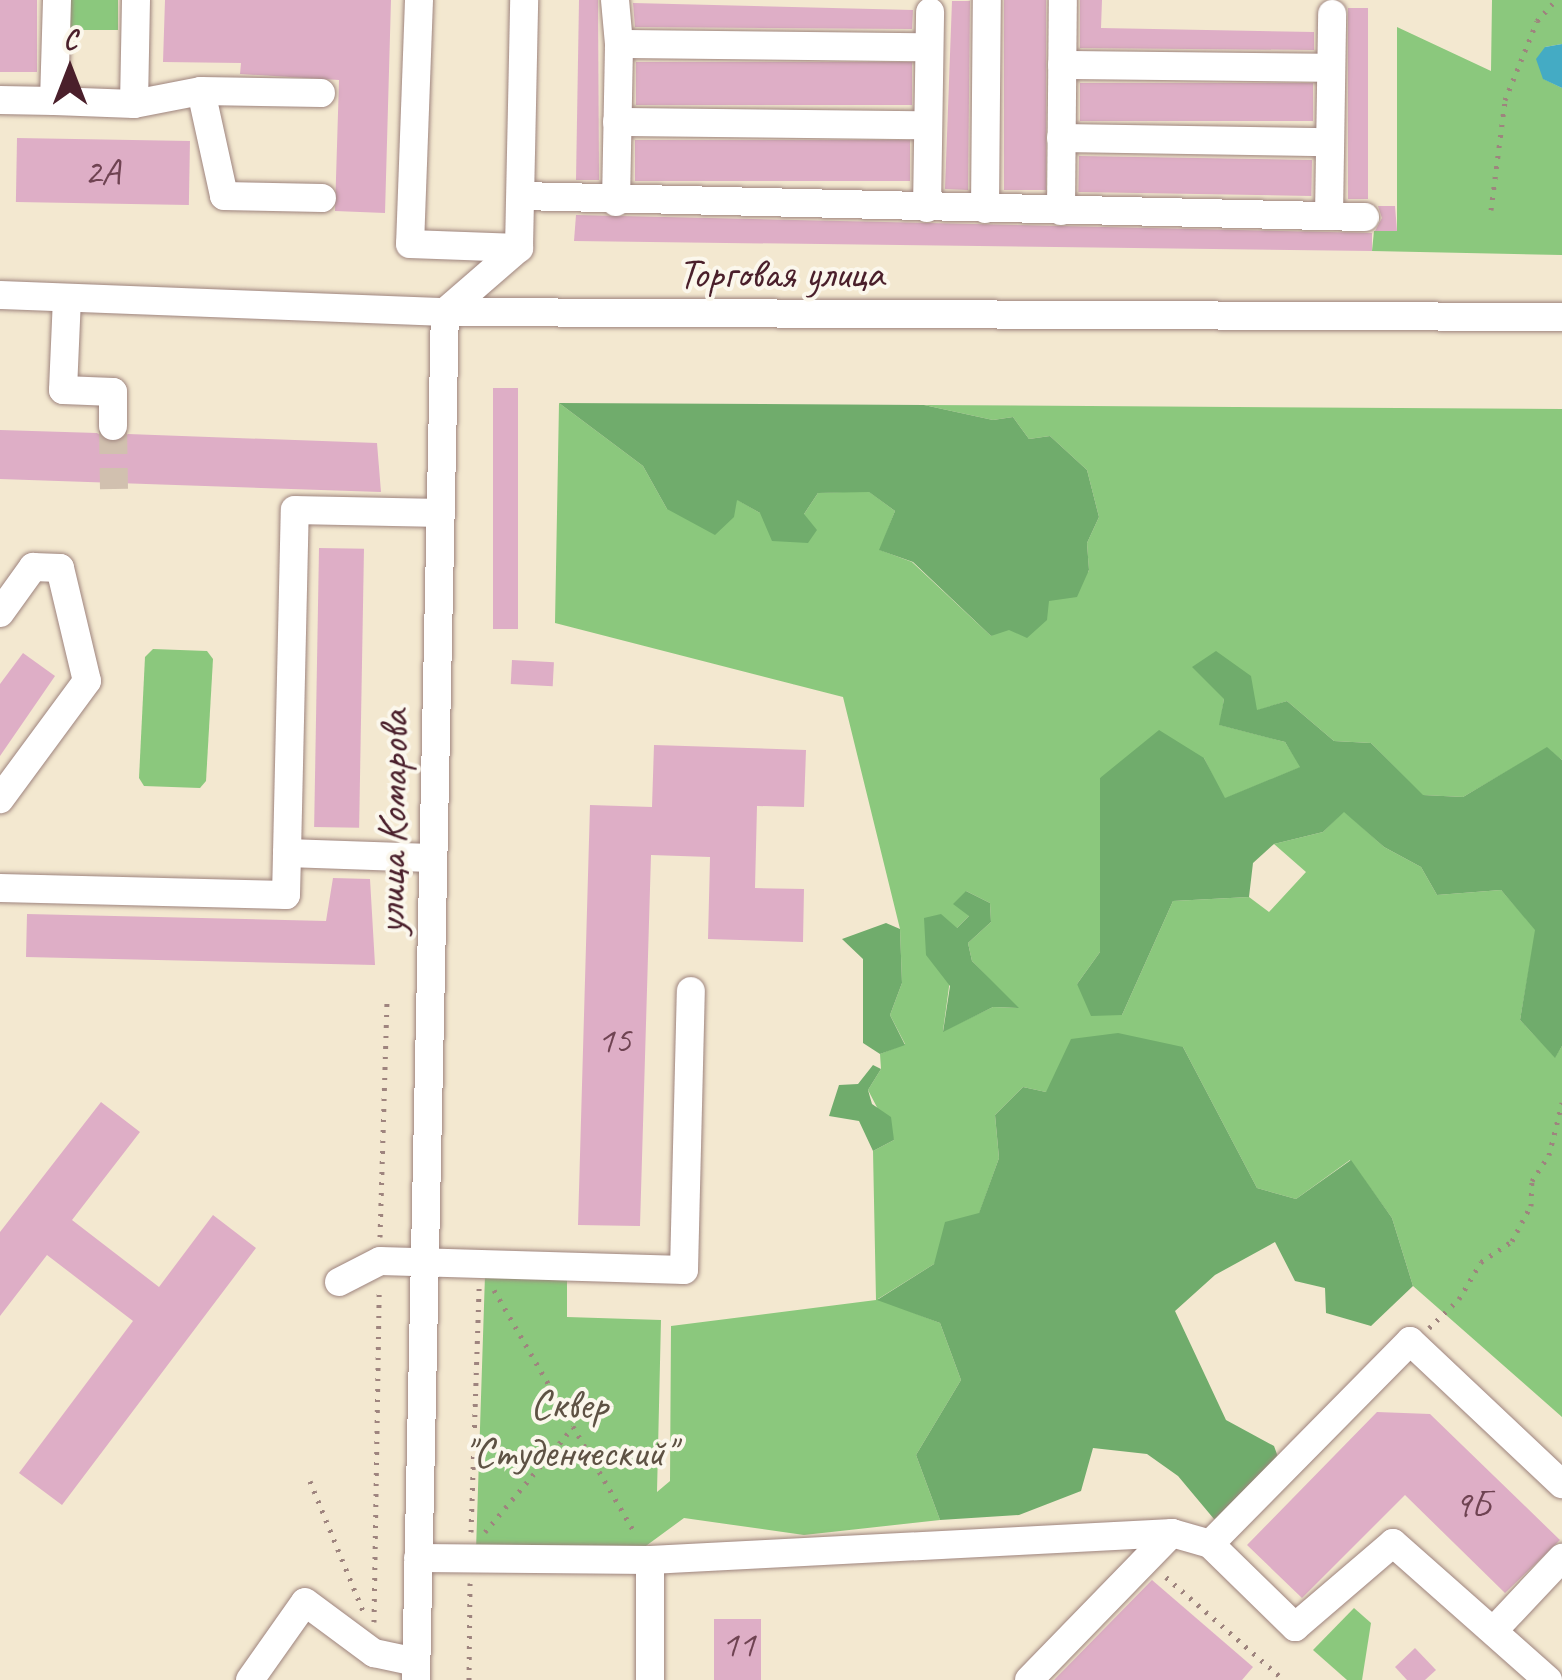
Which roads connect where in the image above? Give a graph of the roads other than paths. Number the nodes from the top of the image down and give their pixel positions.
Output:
1 (57, 0) edge
2 (136, 0) edge
3 (419, 0) edge
4 (524, 0) edge
5 (615, 0) edge
6 (987, 0) edge
7 (1063, 0) edge
8 (930, 12) dead end
9 (1332, 14) dead end
10 (619, 44) junction
11 (929, 47) junction
12 (1062, 64) junction
13 (1331, 68) junction
14 (201, 92) junction
15 (321, 93) dead end
16 (0, 100) edge
17 (54, 101) junction
18 (134, 104) junction
19 (617, 122) junction
20 (928, 125) junction
21 (1062, 138) junction
22 (1330, 142) junction
23 (521, 196) junction
24 (322, 198) dead end
25 (616, 202) junction
26 (927, 208) junction
27 (986, 209) junction
28 (1061, 211) junction
29 (1330, 216) junction
30 (1365, 217) dead end
31 (518, 248) junction
32 (0, 295) edge
33 (68, 298) junction
34 (445, 312) junction
35 (1562, 317) edge
36 (113, 426) tunnel mouth
37 (441, 513) junction
38 (0, 613) edge
39 (0, 799) edge
40 (287, 852) junction
41 (431, 858) junction
42 (0, 888) edge
43 (691, 991) dead end
44 (424, 1263) junction
45 (339, 1282) dead end
46 (1562, 1484) edge
47 (1172, 1533) junction
48 (1210, 1544) junction
49 (418, 1558) junction
50 (1562, 1558) edge
51 (650, 1560) junction
52 (1495, 1628) junction
53 (416, 1671) edge
54 (250, 1680) edge
55 (650, 1680) edge
56 (1029, 1680) edge
57 (1548, 1680) edge

1 - 17 street
2 - 18 street
3 - 31 street
4 - 23 street
5 - 10 street
6 - 27 street
7 - 12 street
8 - 11 street
9 - 13 street
10 - 11 street
10 - 19 street
11 - 20 street
12 - 13 street
12 - 21 street
13 - 22 street
14 - 15 street
14 - 18 street
14 - 24 street
16 - 17 street
17 - 18 street
19 - 20 street
19 - 25 street
20 - 26 street
21 - 22 street
21 - 28 street
22 - 29 street
23 - 25 street
23 - 31 street
25 - 26 street
26 - 27 street
27 - 28 street
28 - 29 street
29 - 30 street
31 - 34 street
32 - 33 street, Торговая улица
33 - 34 street, Торговая улица
33 - 36 street
34 - 35 street, Торговая улица
34 - 37 street, улица Комарова
37 - 40 street
37 - 41 street, улица Комарова
38 - 39 street
40 - 41 street
40 - 42 street
41 - 44 street, улица Комарова
43 - 44 street
44 - 45 street
44 - 49 street, улица Комарова
46 - 48 street
47 - 48 street
47 - 51 street
47 - 56 street
48 - 52 street
49 - 51 street
49 - 53 street, улица Комарова
50 - 52 street
51 - 55 street
52 - 57 street
53 - 54 street

